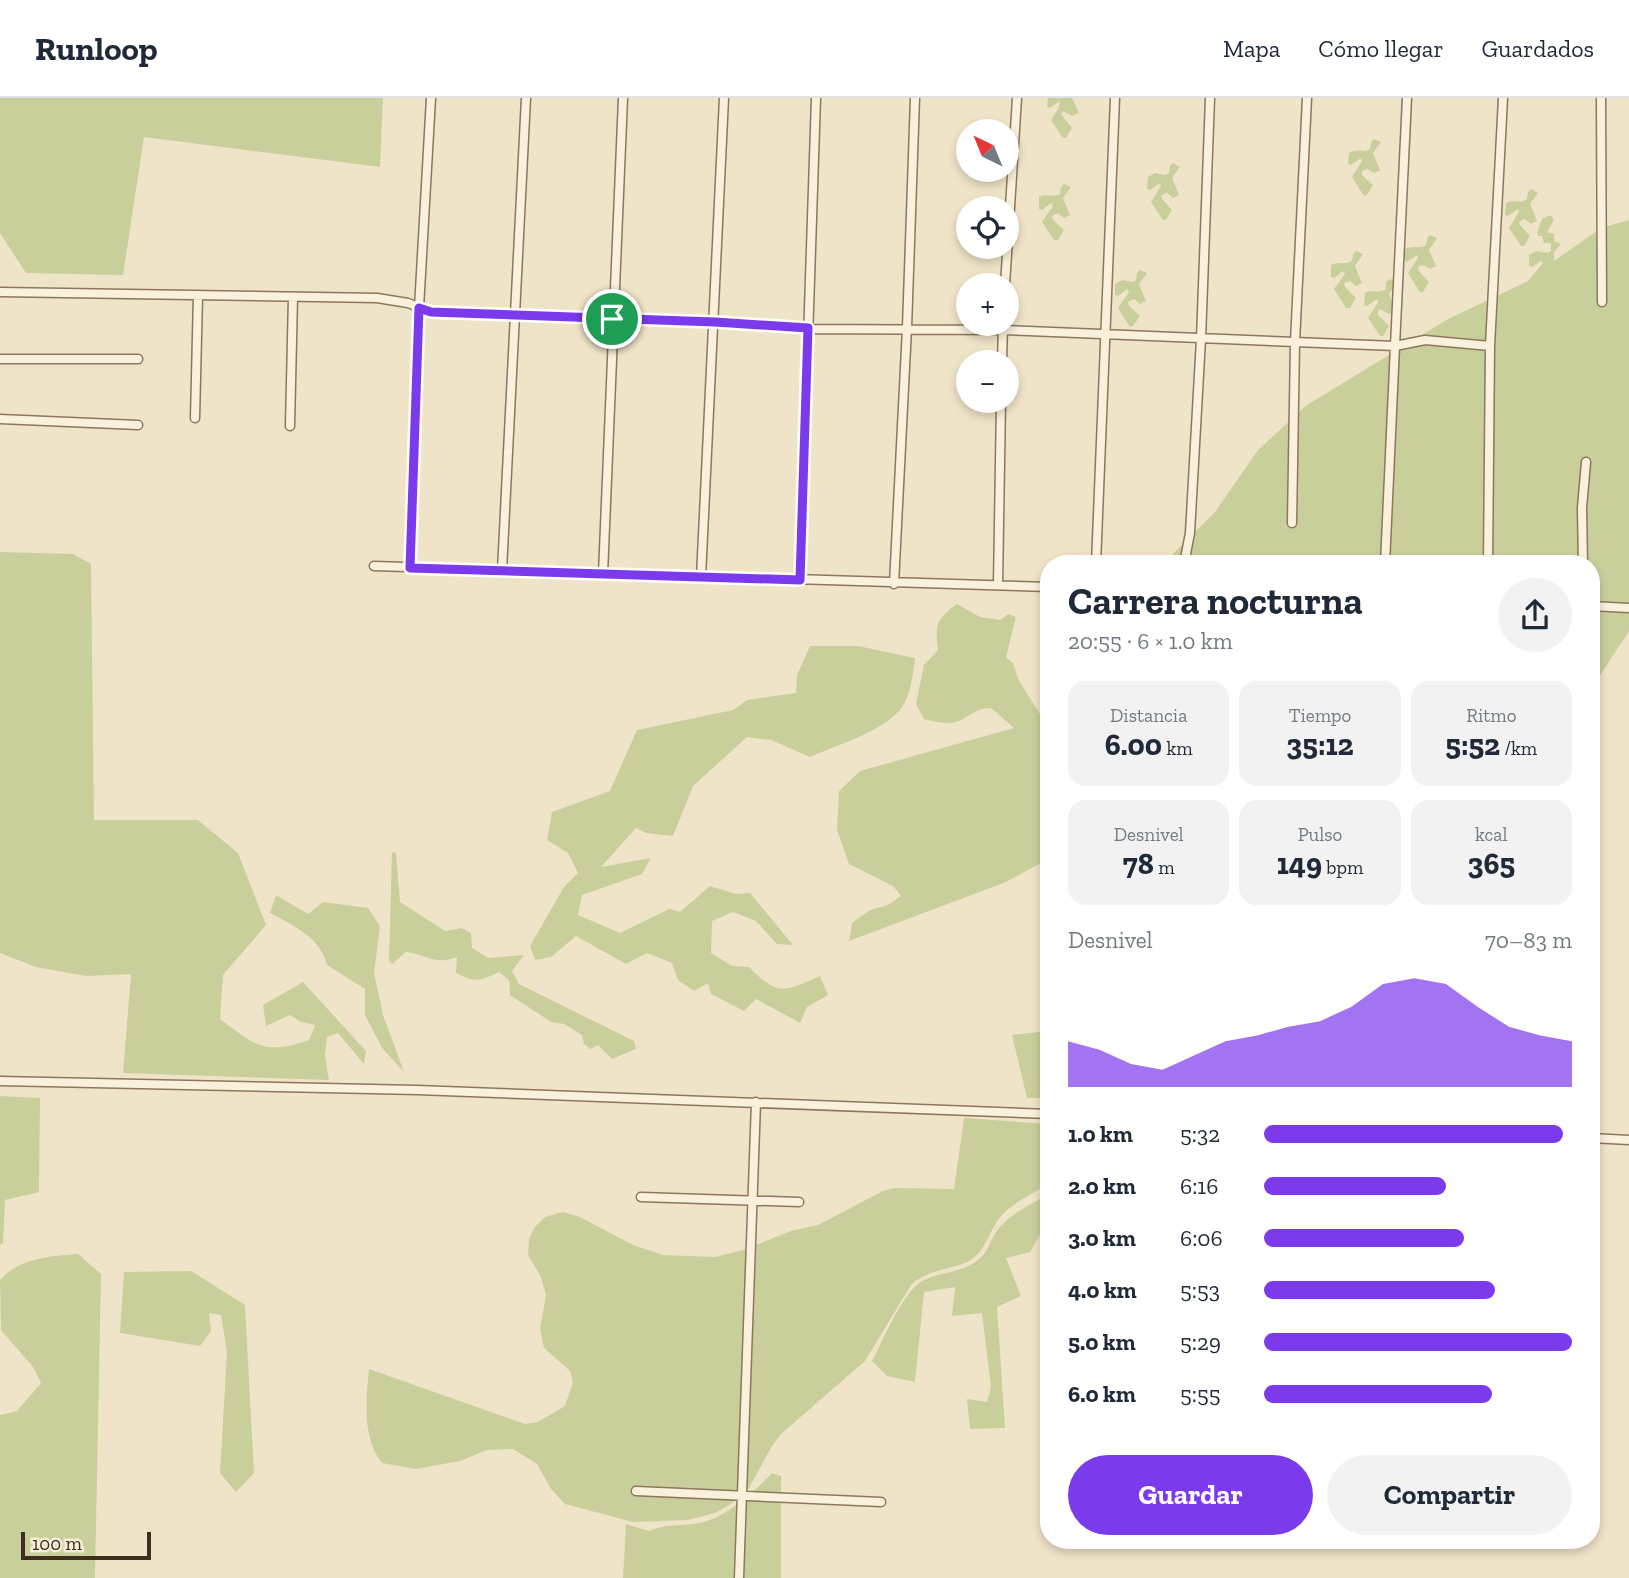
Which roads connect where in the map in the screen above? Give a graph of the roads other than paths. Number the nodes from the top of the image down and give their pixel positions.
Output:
1 (432, 98) edge
2 (526, 98) edge
3 (623, 98) edge
4 (724, 98) edge
5 (816, 98) edge
6 (915, 98) edge
7 (1017, 98) edge
8 (1115, 98) edge
9 (1210, 98) edge
10 (1307, 98) edge
11 (1407, 98) edge
12 (1503, 98) edge
13 (1601, 98) edge
14 (1007, 273) edge
15 (0, 292) edge
16 (198, 295) junction
17 (292, 297) junction
18 (1602, 302) dead end
19 (419, 308) junction
20 (513, 313) junction
21 (612, 319) junction
22 (715, 322) junction
23 (956, 327) edge
24 (808, 328) junction
25 (907, 328) junction
26 (1019, 328) edge
27 (1106, 335) junction
28 (1201, 339) junction
29 (1295, 342) junction
30 (1395, 346) junction
31 (1490, 346) junction
32 (0, 359) edge
33 (138, 359) dead end
34 (1002, 413) edge
35 (195, 418) dead end
36 (0, 419) edge
37 (138, 425) dead end
38 (290, 426) dead end
39 (1586, 462) dead end
40 (1292, 523) dead end
41 (1096, 555) edge
42 (1186, 555) edge
43 (1385, 555) edge
44 (1488, 555) edge
45 (1583, 555) edge
46 (374, 566) dead end
47 (410, 568) junction
48 (502, 570) junction
49 (603, 574) junction
50 (701, 577) junction
51 (800, 580) junction
52 (894, 584) junction
53 (998, 585) junction
54 (1040, 587) edge
55 (1600, 606) edge
56 (1629, 608) edge
57 (0, 1081) edge
58 (756, 1102) junction
59 (1040, 1114) edge
60 (1600, 1138) edge
61 (1629, 1140) edge
62 (641, 1197) dead end
63 (753, 1201) junction
64 (799, 1202) dead end
65 (636, 1491) dead end
66 (742, 1496) junction
67 (881, 1502) dead end
68 (739, 1578) edge

1 - 19 street
2 - 20 street
3 - 21 street
4 - 22 street
5 - 24 street
6 - 25 street
7 - 14 street
8 - 27 street
9 - 28 street
10 - 29 street
11 - 30 street
12 - 31 street
13 - 18 street
15 - 16 street
16 - 17 street
16 - 35 street
17 - 19 street
17 - 38 street
19 - 20 street
19 - 47 street
20 - 21 street
20 - 48 street
21 - 22 street
21 - 49 street
22 - 24 street
22 - 50 street
23 - 25 street
24 - 25 street
24 - 51 street
25 - 52 street
26 - 27 street
27 - 28 street
27 - 41 street
28 - 29 street
28 - 42 street
29 - 30 street
29 - 40 street
30 - 31 street
30 - 43 street
31 - 44 street
32 - 33 street
34 - 53 street
36 - 37 street
39 - 45 street
46 - 47 street
47 - 48 street
48 - 49 street
49 - 50 street
50 - 51 street
51 - 52 street
52 - 53 street
53 - 54 street
55 - 56 street
57 - 58 street
58 - 59 street
58 - 63 street
60 - 61 street
62 - 63 street
63 - 64 street
63 - 66 street
65 - 66 street
66 - 67 street
66 - 68 street

